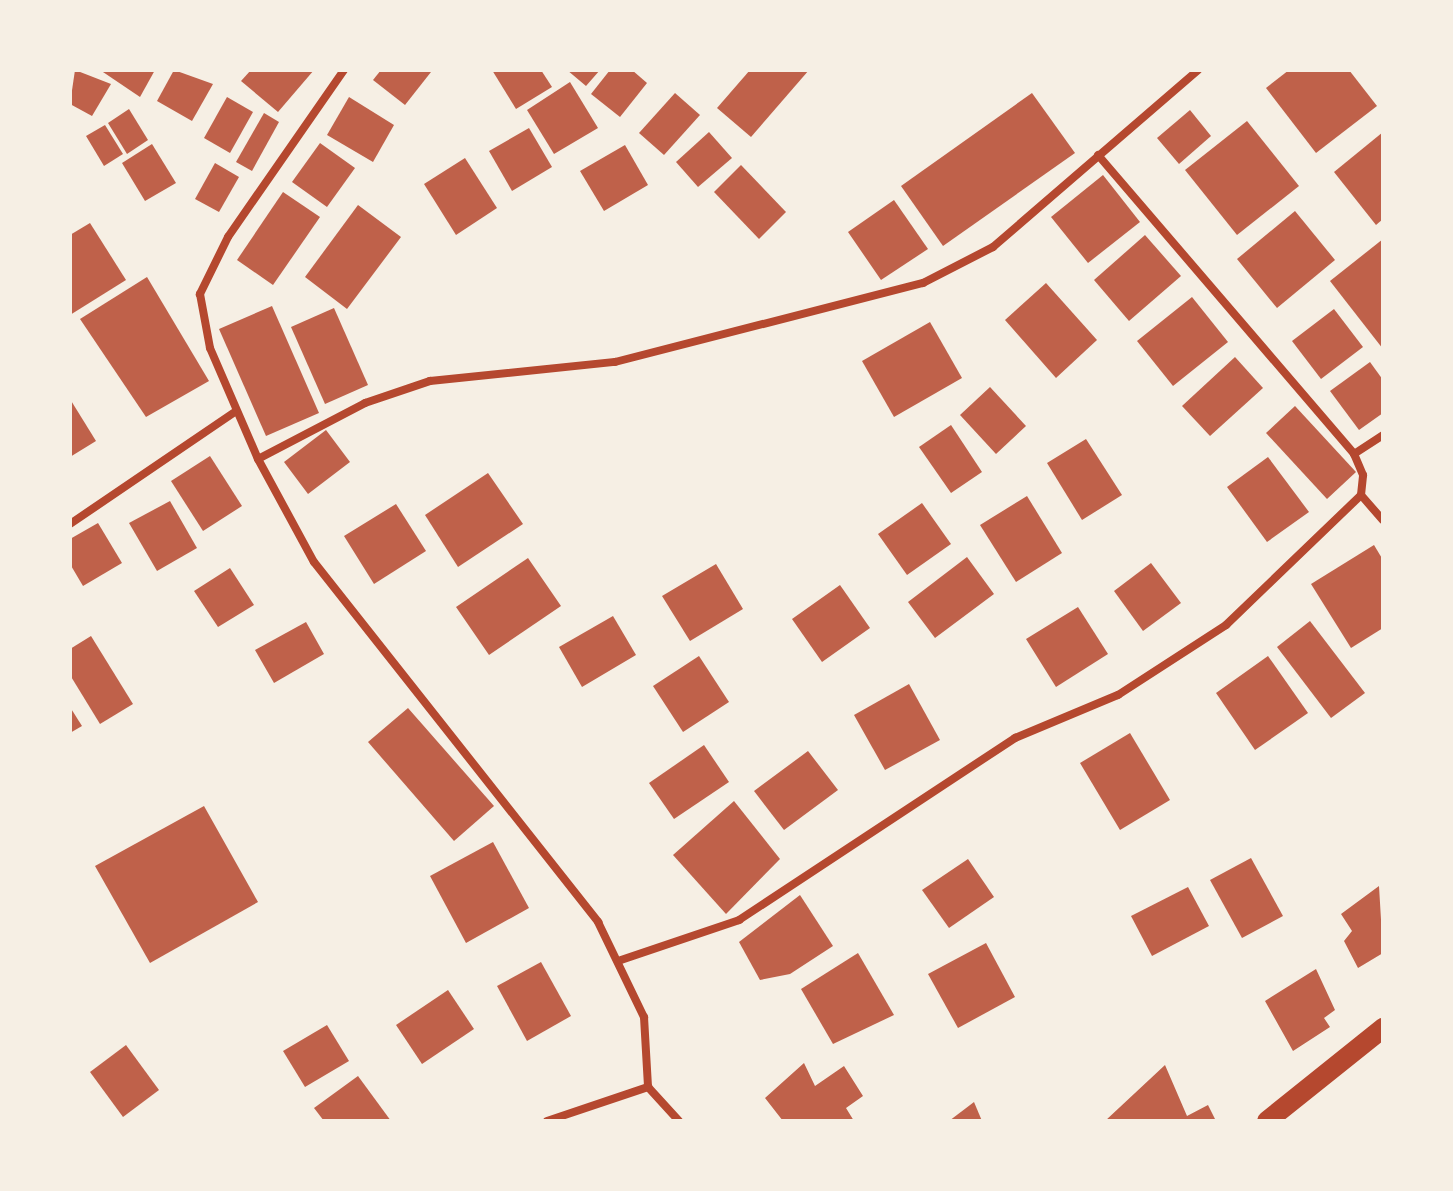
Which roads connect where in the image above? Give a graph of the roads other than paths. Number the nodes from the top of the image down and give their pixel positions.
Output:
1 (344, 70) edge
2 (1198, 70) edge
3 (1098, 155) junction
4 (236, 411) junction
5 (1383, 435) edge
6 (1354, 454) junction
7 (258, 459) junction
8 (1361, 495) junction
9 (1383, 520) edge
10 (70, 524) edge
11 (621, 960) junction
12 (1383, 1028) edge
13 (648, 1087) junction
14 (547, 1121) edge
15 (679, 1121) edge
16 (1267, 1121) edge

1 - 4 street
2 - 3 street
3 - 6 street
3 - 7 street
4 - 7 street
4 - 10 street
5 - 6 street
6 - 8 street
7 - 11 street
8 - 9 street
8 - 11 street
11 - 13 street
12 - 16 main road
13 - 14 street
13 - 15 street

